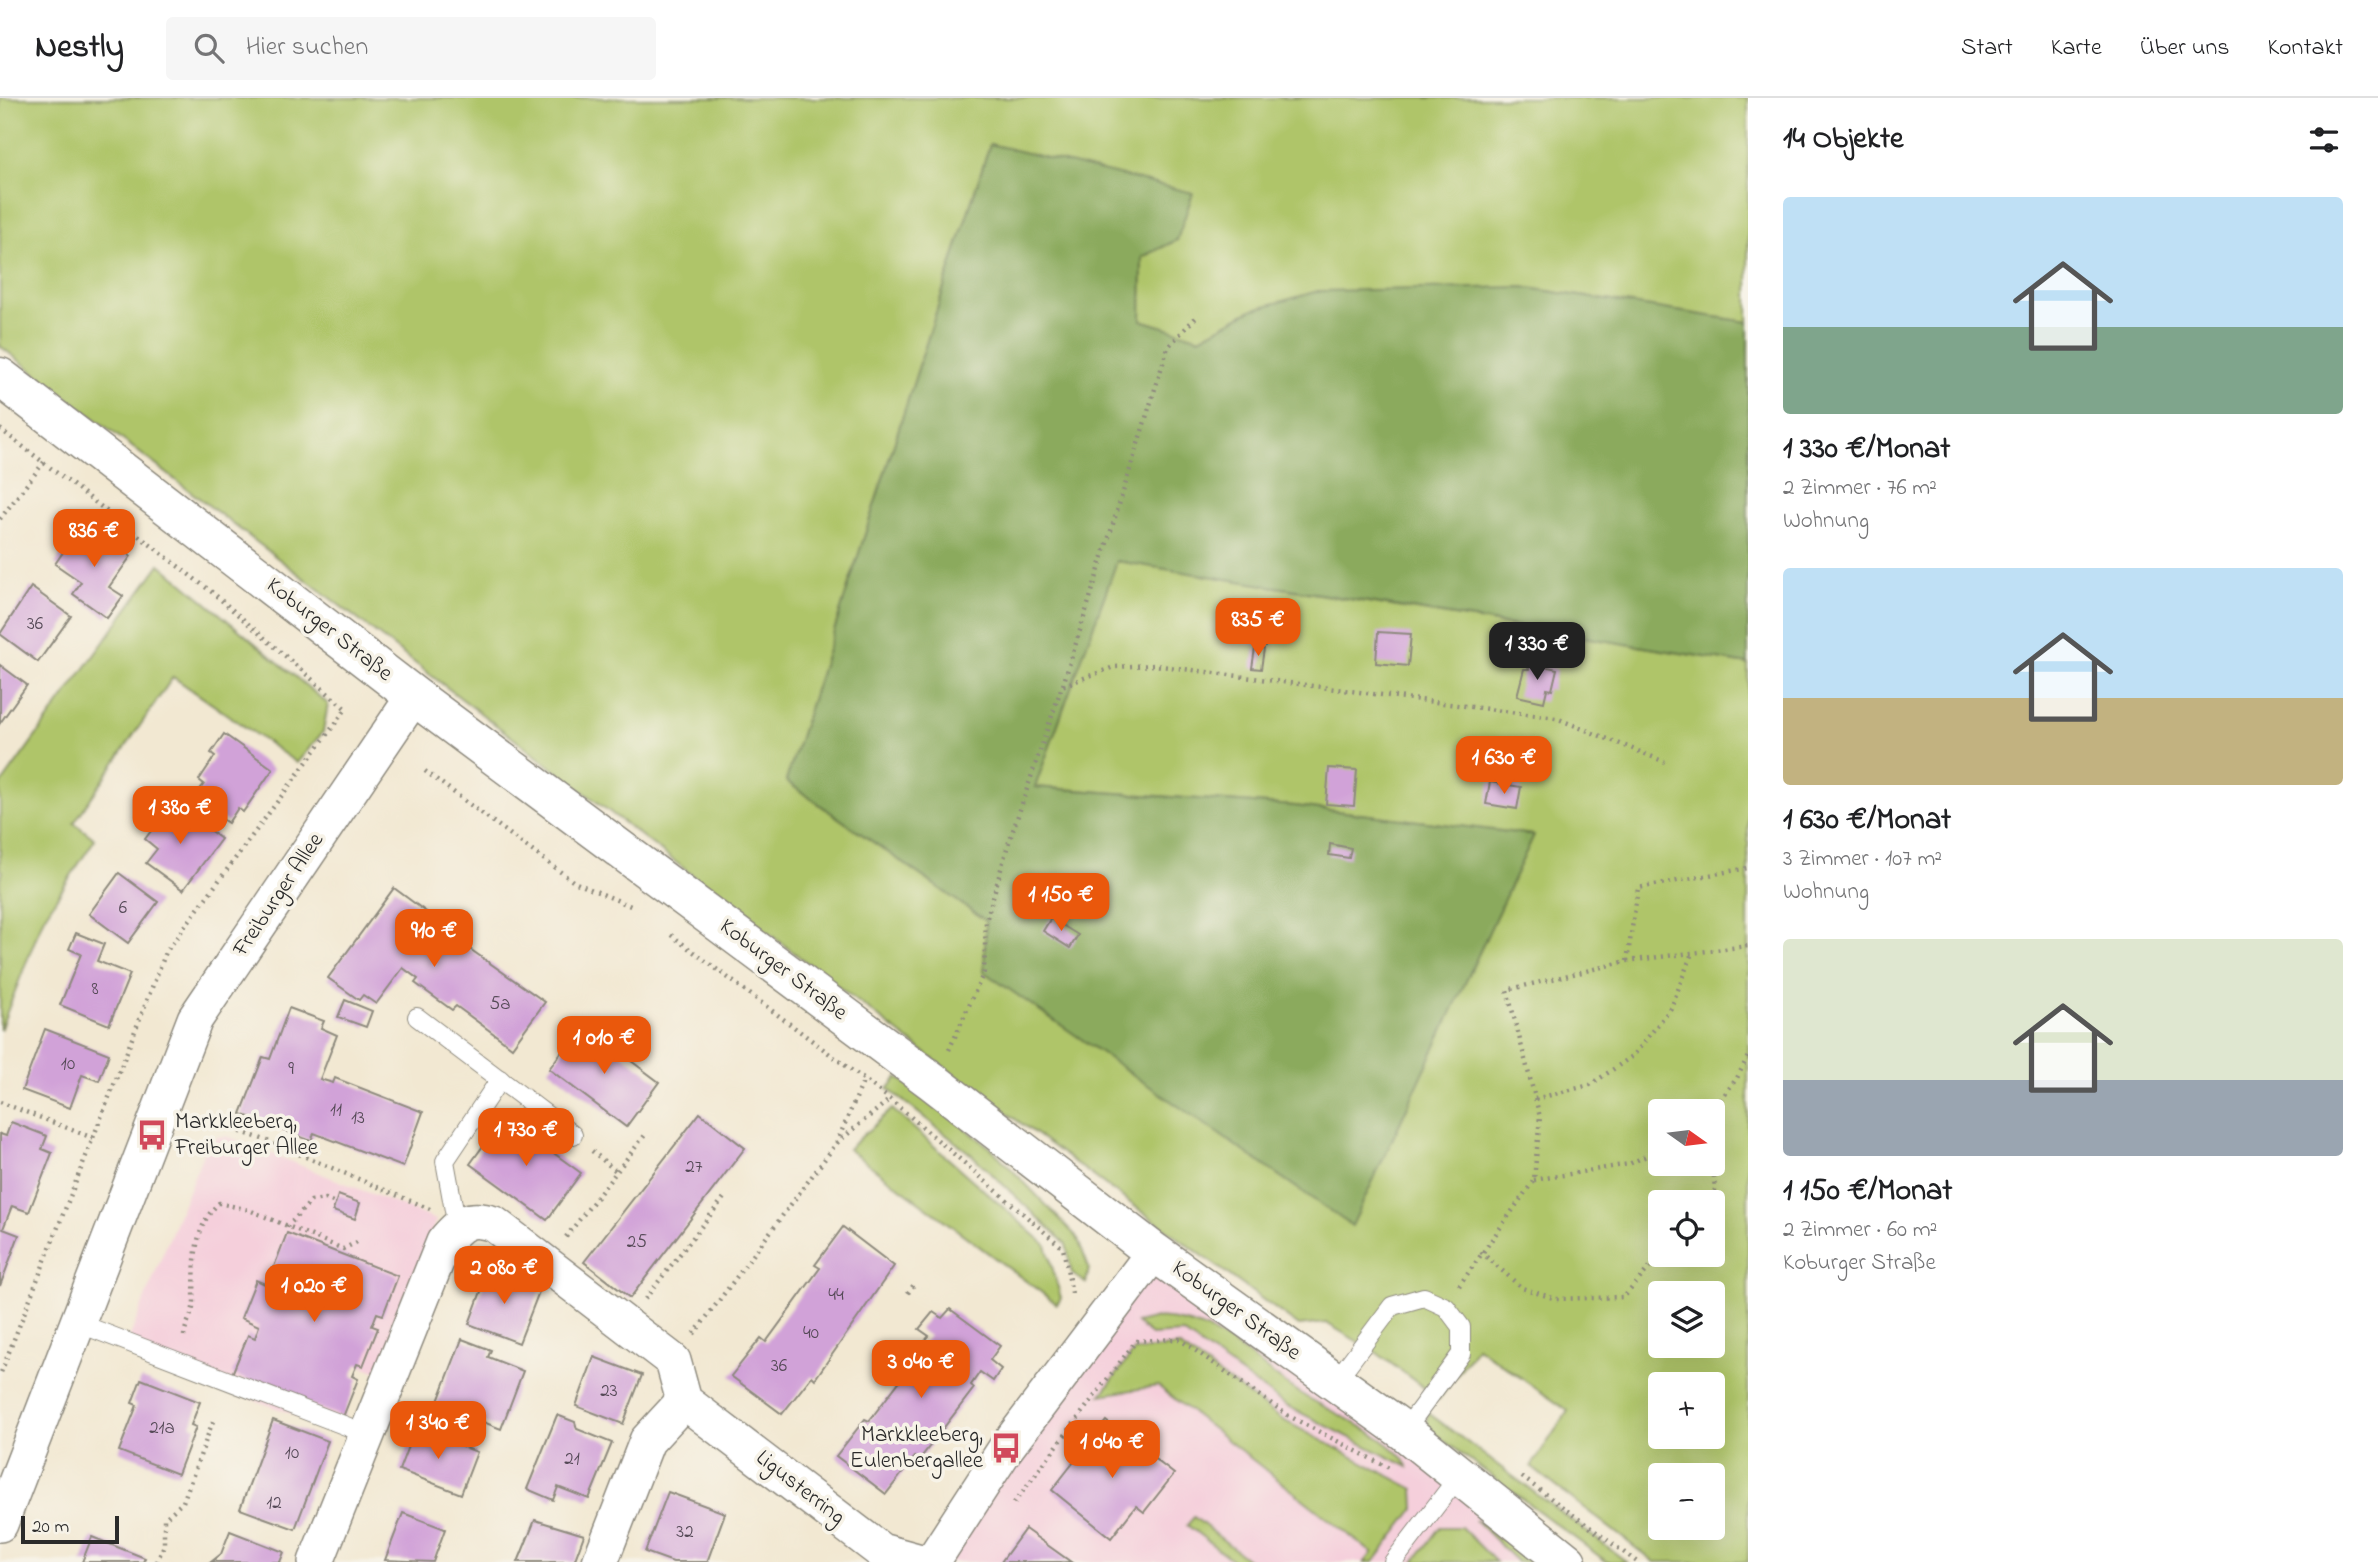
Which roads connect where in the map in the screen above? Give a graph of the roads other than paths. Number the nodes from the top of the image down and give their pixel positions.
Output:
1 (0, 377) edge
2 (414, 696) junction
3 (417, 1017) dead end
4 (500, 1079) junction
5 (573, 1135) road end
6 (457, 1227) junction
7 (1154, 1252) junction
8 (78, 1323) junction
9 (1335, 1382) junction
10 (684, 1401) junction
11 (1404, 1431) junction
12 (366, 1434) junction
13 (1459, 1476) junction
14 (0, 1524) edge
15 (316, 1562) edge
16 (600, 1562) edge
17 (921, 1562) edge
18 (932, 1562) edge
19 (1394, 1562) edge
20 (1567, 1562) edge

1 - 2 main road, Koburger Straße
2 - 7 main road, Koburger Straße
2 - 8 street, Freiburger Allee
3 - 4 lane
4 - 5 lane
4 - 6 lane
6 - 10 street
6 - 12 street
7 - 9 main road, Koburger Straße
7 - 18 street
8 - 12 lane
8 - 14 street, Freiburger Allee
9 - 11 main road, Koburger Straße
9 - 11 lane
10 - 16 street
10 - 17 street, Ligusterring
11 - 13 main road, Koburger Straße
12 - 15 street
13 - 19 lane
13 - 20 main road, Koburger Straße

